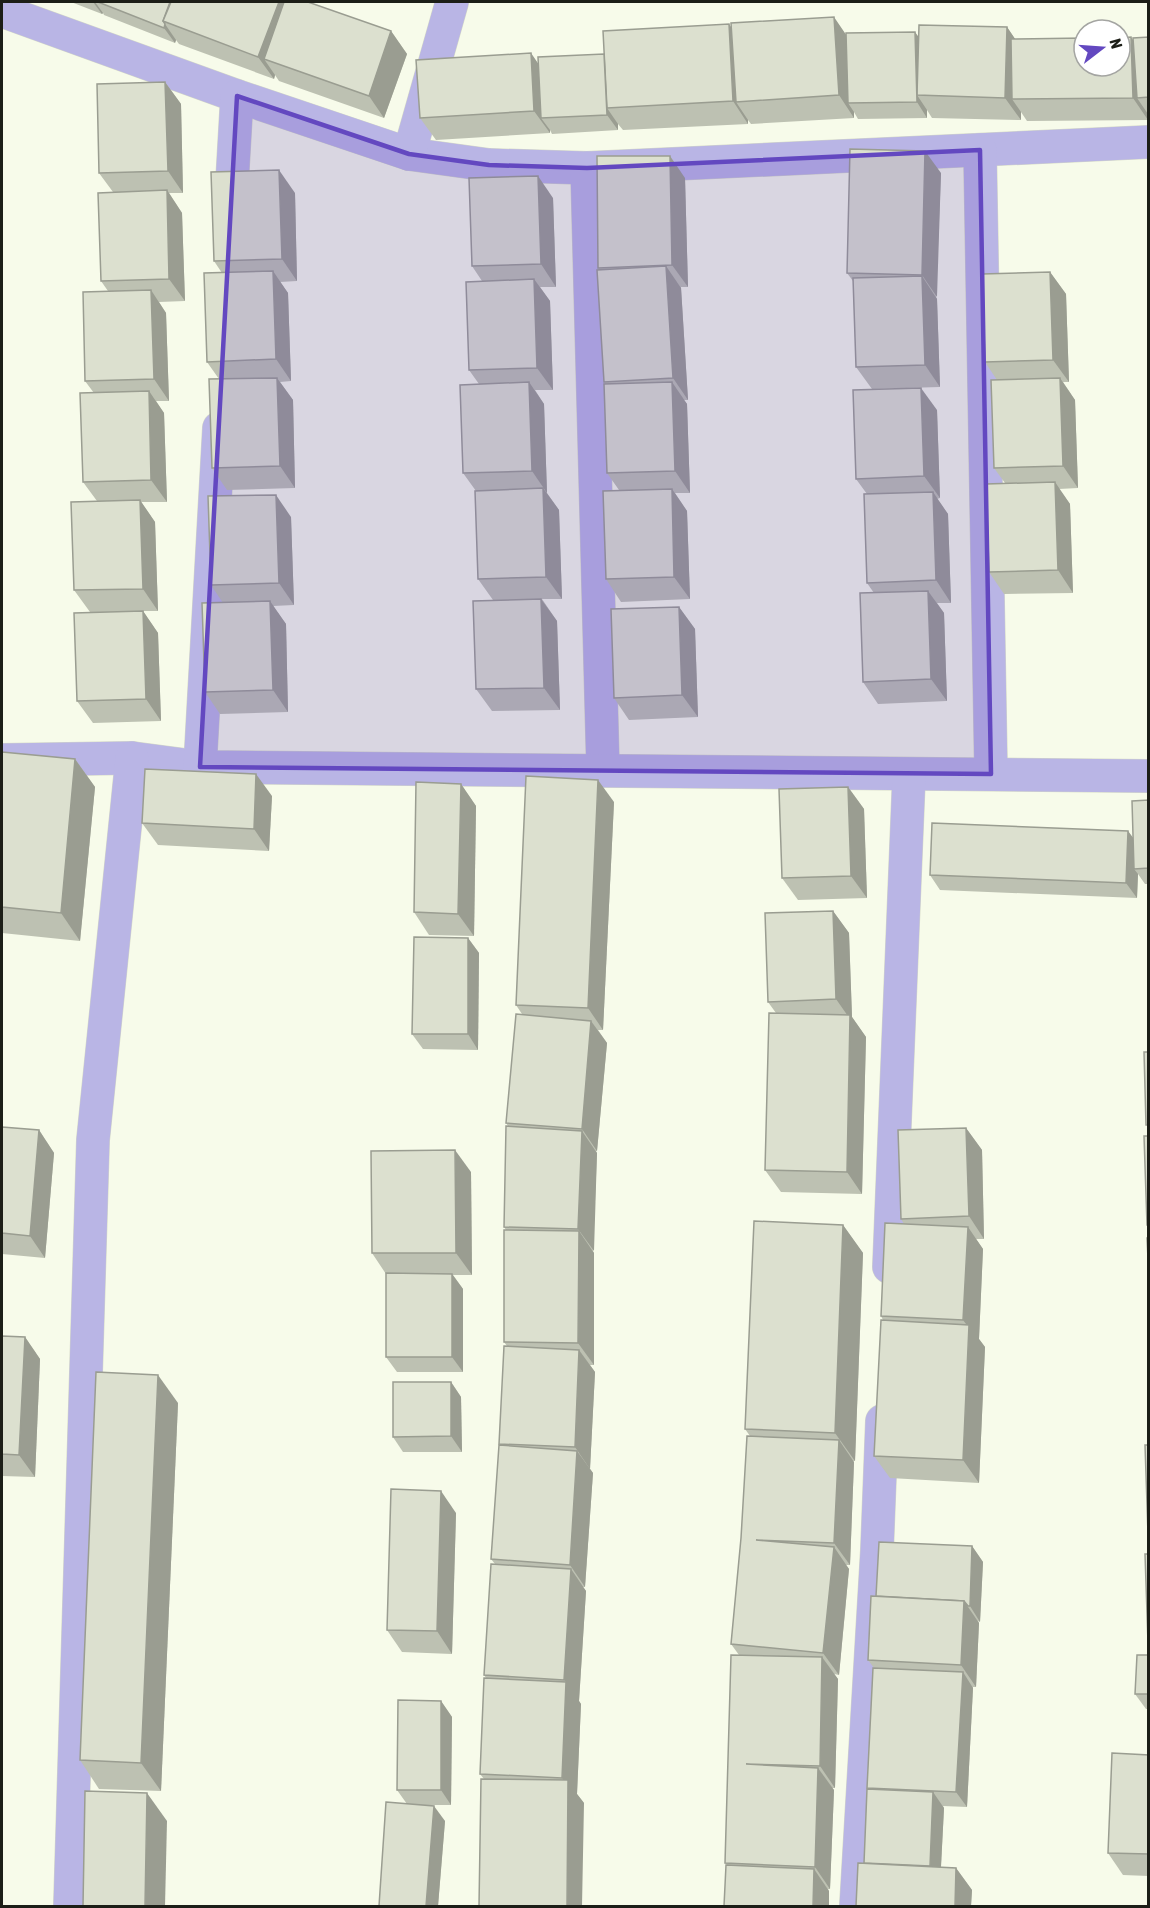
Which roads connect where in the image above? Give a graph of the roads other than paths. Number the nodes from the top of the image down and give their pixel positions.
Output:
1 (452, 2) edge
2 (2, 11) edge
3 (237, 96) junction
4 (1149, 142) edge
5 (980, 150) junction
6 (409, 154) junction
7 (587, 168) junction
8 (228, 252) edge
9 (220, 396) edge
10 (132, 758) junction
11 (2, 760) edge
12 (200, 767) junction
13 (603, 770) junction
14 (909, 774) junction
15 (991, 774) junction
16 (1149, 776) edge
17 (887, 1299) edge
18 (883, 1395) edge
19 (70, 1906) edge
20 (856, 1906) edge

1 - 6 street
2 - 3 street
3 - 6 street
3 - 8 street
4 - 5 street
5 - 7 street
5 - 15 street
6 - 7 street
7 - 13 street
9 - 12 street
10 - 11 street
10 - 12 street
10 - 19 street
12 - 13 street
13 - 14 street
14 - 15 street
14 - 17 street
15 - 16 street
18 - 20 street

